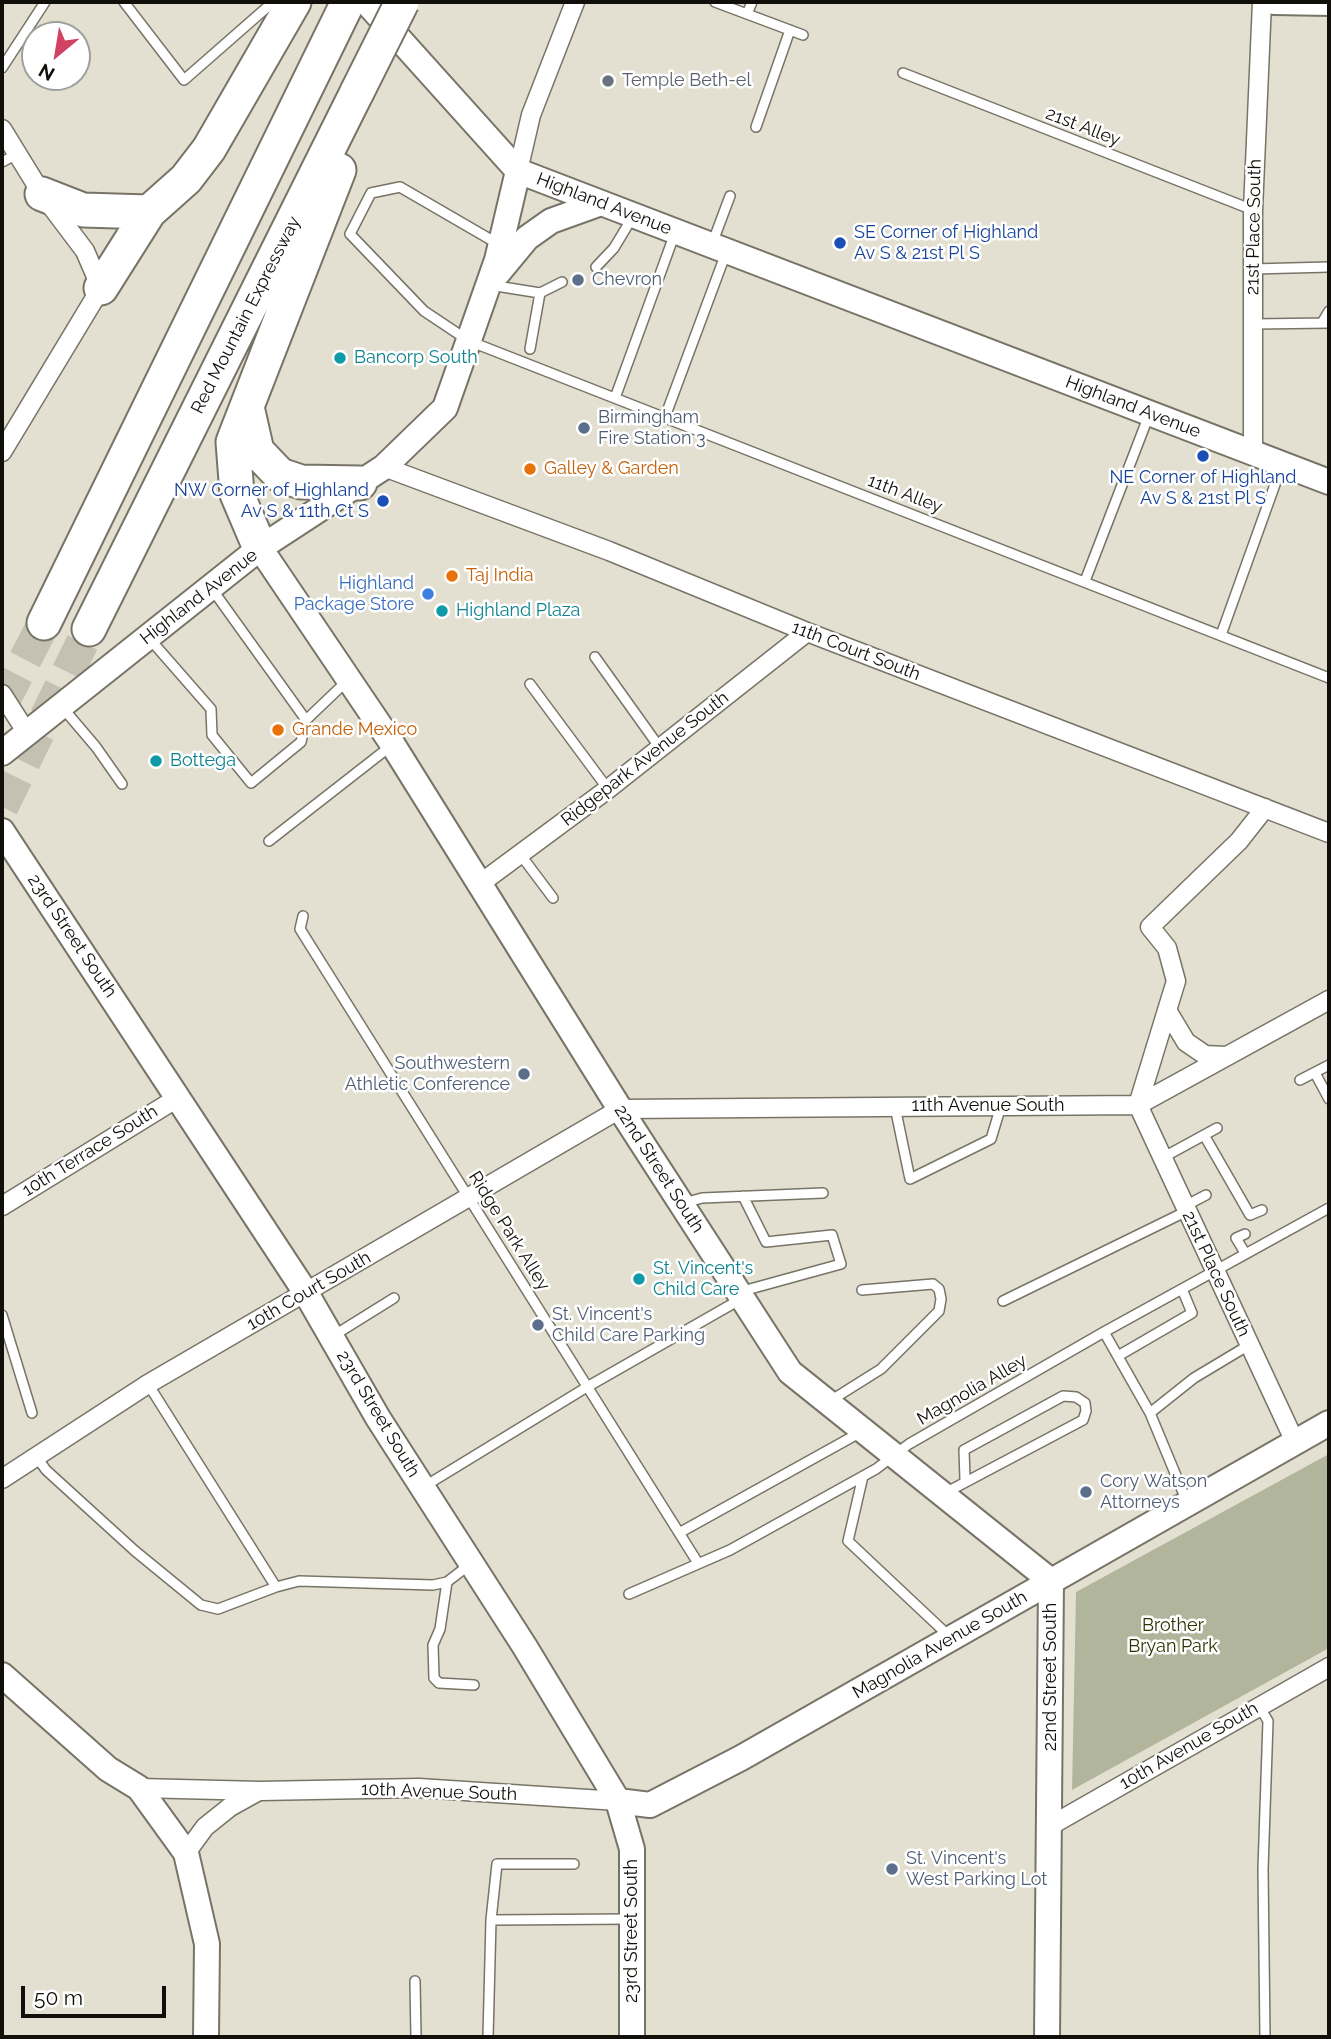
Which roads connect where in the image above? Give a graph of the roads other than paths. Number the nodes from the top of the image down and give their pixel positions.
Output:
1 (45, 2) edge
2 (124, 2) edge
3 (273, 2) edge
4 (294, 2) edge
5 (348, 2) edge
6 (366, 2) edge
7 (402, 2) edge
8 (575, 2) edge
9 (715, 2) edge
10 (752, 2) edge
11 (1262, 2) edge
12 (1274, 2) edge
13 (1329, 3) edge
14 (747, 14) junction
15 (790, 30) junction
16 (803, 35) dead end
17 (2, 68) edge
18 (902, 73) dead end
19 (756, 127) dead end
20 (2, 129) edge
21 (9, 158) edge
22 (333, 160) junction
23 (518, 171) junction
24 (42, 194) junction
25 (730, 196) dead end
26 (601, 203) junction
27 (1253, 210) junction
28 (149, 212) junction
29 (633, 215) junction
30 (676, 232) junction
31 (501, 246) junction
32 (719, 248) junction
33 (596, 267) dead end
34 (1329, 267) edge
35 (1253, 269) junction
36 (562, 282) dead end
37 (489, 285) junction
38 (102, 288) junction
39 (540, 293) junction
40 (1329, 311) edge
41 (1326, 322) edge
42 (1253, 324) junction
43 (469, 341) junction
44 (530, 349) dead end
45 (615, 398) junction
46 (246, 404) junction
47 (1150, 413) junction
48 (664, 417) junction
49 (2, 452) edge
50 (1253, 452) junction
51 (1282, 464) junction
52 (372, 475) junction
53 (1329, 482) edge
54 (260, 548) junction
55 (1085, 581) junction
56 (211, 587) junction
57 (44, 623) tunnel mouth
58 (89, 629) tunnel mouth
59 (807, 632) junction
60 (1221, 635) junction
61 (148, 637) junction
62 (595, 657) dead end
63 (1329, 678) edge
64 (349, 679) junction
65 (530, 684) dead end
66 (2, 694) edge
67 (61, 706) junction
68 (306, 720) junction
69 (27, 733) junction
70 (393, 745) junction
71 (660, 748) junction
72 (2, 753) edge
73 (122, 784) dead end
74 (608, 789) junction
75 (1265, 808) junction
76 (2, 831) edge
77 (1329, 833) edge
78 (268, 841) dead end
79 (520, 854) junction
80 (481, 883) junction
81 (553, 898) dead end
82 (303, 916) dead end
83 (1329, 1000) edge
84 (1168, 1013) junction
85 (1226, 1056) junction
86 (1329, 1065) edge
87 (1315, 1073) junction
88 (1300, 1080) dead end
89 (179, 1097) junction
90 (1329, 1100) edge
91 (1138, 1105) junction
92 (1001, 1106) junction
93 (895, 1107) junction
94 (620, 1109) junction
95 (1217, 1128) dead end
96 (1204, 1135) junction
97 (1162, 1158) junction
98 (1246, 1181) dead end
99 (1234, 1187) junction
100 (823, 1193) dead end
101 (1206, 1195) dead end
102 (744, 1196) junction
103 (469, 1197) junction
104 (682, 1204) junction
105 (2, 1206) edge
106 (1329, 1208) edge
107 (1186, 1209) junction
108 (1262, 1210) dead end
109 (1245, 1234) dead end
110 (1245, 1253) junction
111 (1214, 1270) junction
112 (1182, 1289) junction
113 (862, 1290) dead end
114 (306, 1293) junction
115 (741, 1295) junction
116 (394, 1298) dead end
117 (1003, 1301) dead end
118 (2, 1315) edge
119 (1104, 1332) junction
120 (331, 1337) junction
121 (1249, 1345) junction
122 (1118, 1356) junction
123 (148, 1384) junction
124 (587, 1387) junction
125 (828, 1402) junction
126 (32, 1413) dead end
127 (1150, 1413) junction
128 (1329, 1423) edge
129 (863, 1431) junction
130 (1295, 1443) junction
131 (36, 1456) junction
132 (894, 1457) junction
133 (863, 1476) junction
134 (2, 1479) edge
135 (965, 1480) junction
136 (422, 1487) junction
137 (943, 1494) junction
138 (1187, 1504) junction
139 (679, 1533) junction
140 (472, 1563) junction
141 (698, 1563) junction
142 (1051, 1581) junction
143 (447, 1582) junction
144 (276, 1587) junction
145 (629, 1594) dead end
146 (951, 1638) junction
147 (1329, 1667) edge
148 (2, 1675) edge
149 (474, 1685) dead end
150 (1259, 1706) junction
151 (139, 1788) junction
152 (260, 1791) junction
153 (618, 1801) junction
154 (1050, 1826) junction
155 (186, 1853) junction
156 (575, 1864) dead end
157 (632, 1919) junction
158 (491, 1920) junction
159 (415, 1981) dead end
160 (206, 2037) edge
161 (416, 2037) edge
162 (488, 2037) edge
163 (632, 2037) edge
164 (1047, 2037) edge
165 (1265, 2037) edge

1 - 17 lane
2 - 3 lane
4 - 28 highway
5 - 57 highway
6 - 23 street
7 - 22 highway, Red Mountain Expressway, bridge
8 - 23 street
9 - 14 lane
10 - 14 lane
11 - 27 street, 21st Place South
12 - 13 street
14 - 15 lane
15 - 16 lane
15 - 19 lane
18 - 27 lane, 21st Alley
20 - 21 street
21 - 24 street
22 - 46 highway
22 - 58 highway, Red Mountain Expressway
23 - 26 street, Highland Avenue
23 - 31 street, Highland Avenue
24 - 28 highway
24 - 38 street
25 - 32 lane
26 - 29 street, Highland Avenue
26 - 37 street
27 - 35 street, 21st Place South
28 - 38 highway
29 - 30 street, Highland Avenue
29 - 33 lane
30 - 32 street, Highland Avenue
30 - 45 lane
31 - 37 street, Highland Avenue
31 - 43 lane, 11th Alley
32 - 47 street, Highland Avenue
32 - 48 lane
34 - 35 lane
35 - 42 street, 21st Place South
36 - 39 lane
37 - 39 lane
37 - 43 street, Highland Avenue
38 - 49 street
39 - 44 lane
40 - 41 lane
41 - 42 lane
42 - 50 street, 21st Place South
43 - 45 lane, 11th Alley
43 - 52 street, Highland Avenue
45 - 48 lane, 11th Alley
46 - 52 highway
46 - 54 highway
47 - 50 street, Highland Avenue
47 - 55 lane
48 - 55 lane, 11th Alley
50 - 51 street, Highland Avenue
51 - 53 street, Highland Avenue
51 - 60 lane
52 - 54 street, Highland Avenue
52 - 59 street, 11th Court South
54 - 56 street, Highland Avenue
54 - 64 street, 22nd Street South
55 - 60 lane, 11th Alley
56 - 61 street, Highland Avenue
56 - 68 lane
59 - 71 street, Ridgepark Avenue South
59 - 75 street, 11th Court South
60 - 63 lane, 11th Alley
61 - 67 street, Highland Avenue
61 - 68 lane
62 - 71 lane
64 - 68 lane
64 - 70 street, 22nd Street South
65 - 74 lane
66 - 69 street
67 - 69 street, Highland Avenue
67 - 73 lane
69 - 72 street, Highland Avenue
70 - 78 lane
70 - 80 street, 22nd Street South
71 - 74 street, Ridgepark Avenue South
74 - 79 street, Ridgepark Avenue South
75 - 77 street, 11th Court South
75 - 84 street
76 - 89 street, 23rd Street South
79 - 80 street, Ridgepark Avenue South
79 - 81 lane
80 - 94 street, 22nd Street South
82 - 103 lane, Ridge Park Alley
83 - 85 street, 11th Avenue South
84 - 85 street
84 - 91 street
85 - 91 street, 11th Avenue South
86 - 87 lane
87 - 88 lane
87 - 90 lane
89 - 105 street, 10th Terrace South
89 - 114 street, 23rd Street South
91 - 92 street, 11th Avenue South
91 - 97 street, 21st Place South
92 - 93 street, 11th Avenue South
92 - 93 lane
93 - 94 street, 11th Avenue South
94 - 103 street, 10th Court South
94 - 104 street, 22nd Street South
95 - 96 lane
96 - 97 lane
96 - 99 lane
97 - 107 street, 21st Place South
98 - 99 lane
99 - 108 lane
100 - 102 lane
101 - 107 lane
102 - 104 lane
102 - 115 lane
103 - 114 street, 10th Court South
103 - 124 lane, Ridge Park Alley
104 - 115 street, 22nd Street South
106 - 110 lane, Magnolia Alley
107 - 111 street, 21st Place South
107 - 117 lane
109 - 110 lane
110 - 111 lane, Magnolia Alley
111 - 112 lane, Magnolia Alley
111 - 121 street, 21st Place South
112 - 119 lane, Magnolia Alley
112 - 122 lane
113 - 125 lane
114 - 120 street, 23rd Street South
114 - 123 street, 10th Court South
115 - 124 lane
115 - 125 street, 22nd Street South
116 - 120 lane
118 - 126 lane
119 - 122 lane
119 - 132 lane, Magnolia Alley
120 - 136 street, 23rd Street South
121 - 127 lane
121 - 130 street, 21st Place South
122 - 127 lane
123 - 131 street, 10th Court South
123 - 144 lane
124 - 136 lane
124 - 139 lane, Ridge Park Alley
125 - 129 street, 22nd Street South
127 - 138 lane
128 - 130 street, Magnolia Avenue South
129 - 132 street, 22nd Street South
129 - 139 lane
130 - 138 street, Magnolia Avenue South
131 - 134 street, 10th Court South
131 - 144 lane
132 - 133 lane, Magnolia Alley
132 - 137 street, 22nd Street South
133 - 141 lane, Magnolia Alley
133 - 146 lane
135 - 135 lane
135 - 137 lane
136 - 140 street, 23rd Street South
137 - 142 street, 22nd Street South
138 - 142 street, Magnolia Avenue South
139 - 141 lane, Ridge Park Alley
140 - 143 lane
140 - 153 street, 23rd Street South
141 - 145 lane, Magnolia Alley
142 - 146 street, Magnolia Avenue South
142 - 154 street, 22nd Street South
143 - 144 lane
143 - 149 lane
146 - 153 street, Magnolia Avenue South
147 - 150 street, 10th Avenue South
148 - 151 street
150 - 154 street, 10th Avenue South
150 - 165 lane
151 - 152 street, 10th Avenue South
151 - 155 street
152 - 153 street, 10th Avenue South
152 - 155 street, 10th Avenue South
153 - 157 street, 23rd Street South
154 - 164 street, 22nd Street South
155 - 160 street
156 - 158 lane
157 - 158 lane
157 - 163 street, 23rd Street South
158 - 162 lane
159 - 161 lane

